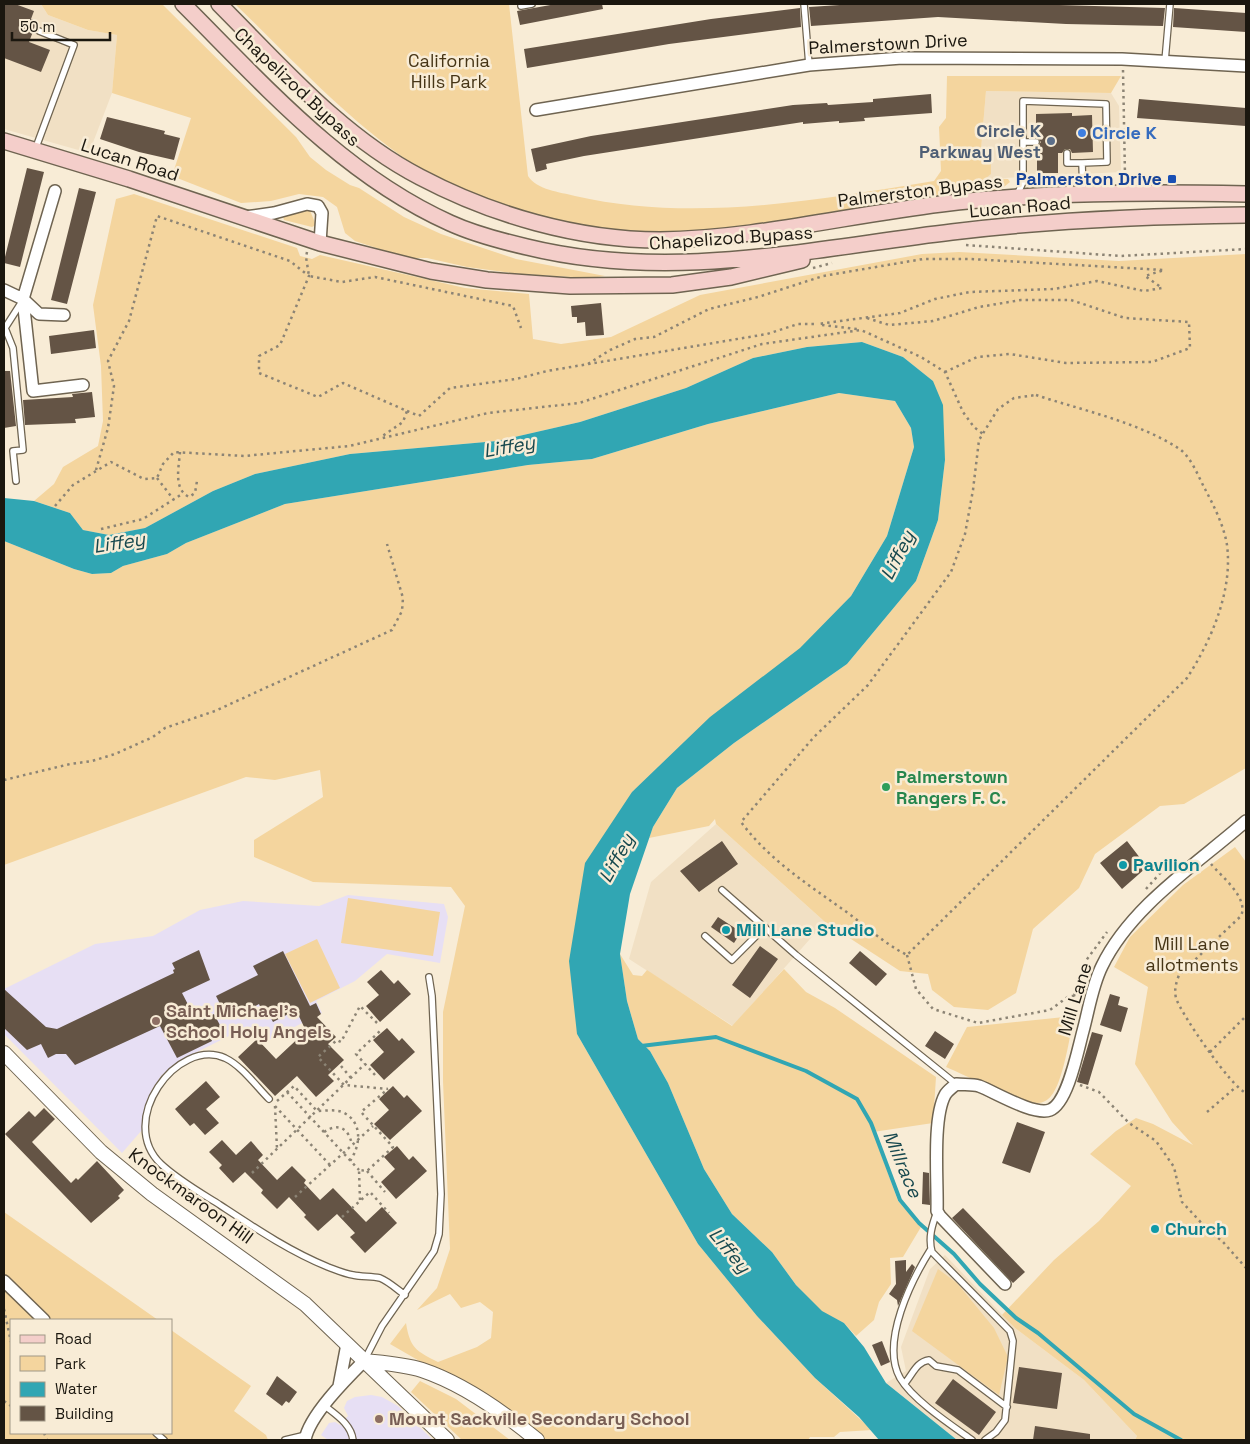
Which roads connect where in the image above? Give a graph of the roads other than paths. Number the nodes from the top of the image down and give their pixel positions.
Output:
1 (183, 4) edge
2 (219, 4) edge
3 (532, 4) edge
4 (804, 4) edge
5 (1170, 4) edge
6 (521, 6) dead end
7 (39, 30) dead end
8 (1165, 61) junction
9 (809, 65) junction
10 (1246, 66) edge
11 (536, 110) dead end
12 (4, 141) edge
13 (1023, 142) junction
14 (1036, 142) dead end
15 (34, 150) junction
16 (1066, 153) dead end
17 (1082, 163) junction
18 (55, 191) dead end
19 (1246, 194) edge
20 (1084, 196) junction
21 (1014, 199) junction
22 (1246, 215) edge
23 (243, 217) junction
24 (659, 240) joint
25 (316, 242) junction
26 (857, 246) junction
27 (4, 290) edge
28 (23, 299) junction
29 (64, 315) dead end
30 (83, 385) dead end
31 (16, 481) dead end
32 (1246, 822) edge
33 (722, 890) dead end
34 (765, 927) junction
35 (705, 936) dead end
36 (429, 977) dead end
37 (4, 1053) edge
38 (956, 1084) junction
39 (269, 1100) dead end
40 (938, 1211) junction
41 (931, 1249) junction
42 (4, 1281) edge
43 (1005, 1284) dead end
44 (405, 1295) junction
45 (43, 1319) edge
46 (347, 1344) junction
47 (364, 1361) junction
48 (905, 1383) junction
49 (339, 1388) junction
50 (325, 1406) junction
51 (1007, 1407) junction
52 (305, 1438) edge
53 (286, 1440) edge
54 (353, 1440) edge
55 (447, 1440) edge
56 (537, 1440) edge
57 (972, 1440) edge
58 (985, 1440) edge

1 - 26 main road, Chapelizod Bypass
2 - 24 main road, Chapelizod Bypass
3 - 6 lane
4 - 9 lane
5 - 8 lane
7 - 15 lane
8 - 9 street, Palmerstown Drive
8 - 10 street, Palmerstown Drive
9 - 11 street, Palmerstown Drive
12 - 15 main road, Lucan Road
13 - 14 lane
13 - 17 lane
13 - 21 lane
15 - 23 main road, Lucan Road
16 - 17 lane
17 - 20 lane
18 - 28 street
19 - 20 main road, Palmerston Bypass
20 - 21 main road, Palmerston Bypass
21 - 24 main road, Palmerston Bypass
22 - 26 main road, Lucan Road
23 - 25 main road, Lucan Road
23 - 25 street, Lucan Road
25 - 26 main road
27 - 28 street
28 - 29 street
28 - 30 street
28 - 31 lane
32 - 38 street, Mill Lane
33 - 34 lane
34 - 35 lane
34 - 38 lane
36 - 44 lane
37 - 46 street, Knockmaroon Hill
38 - 40 street
39 - 44 lane
40 - 41 lane
40 - 43 street
41 - 48 lane
41 - 51 lane
42 - 45 street
44 - 47 lane
46 - 47 street, Knockmaroon Hill
46 - 49 street
47 - 49 street
47 - 55 street, Knockmaroon Hill
47 - 56 street
48 - 51 lane
48 - 57 lane
49 - 50 street
50 - 52 street
50 - 54 lane
51 - 58 lane
52 - 53 lane

